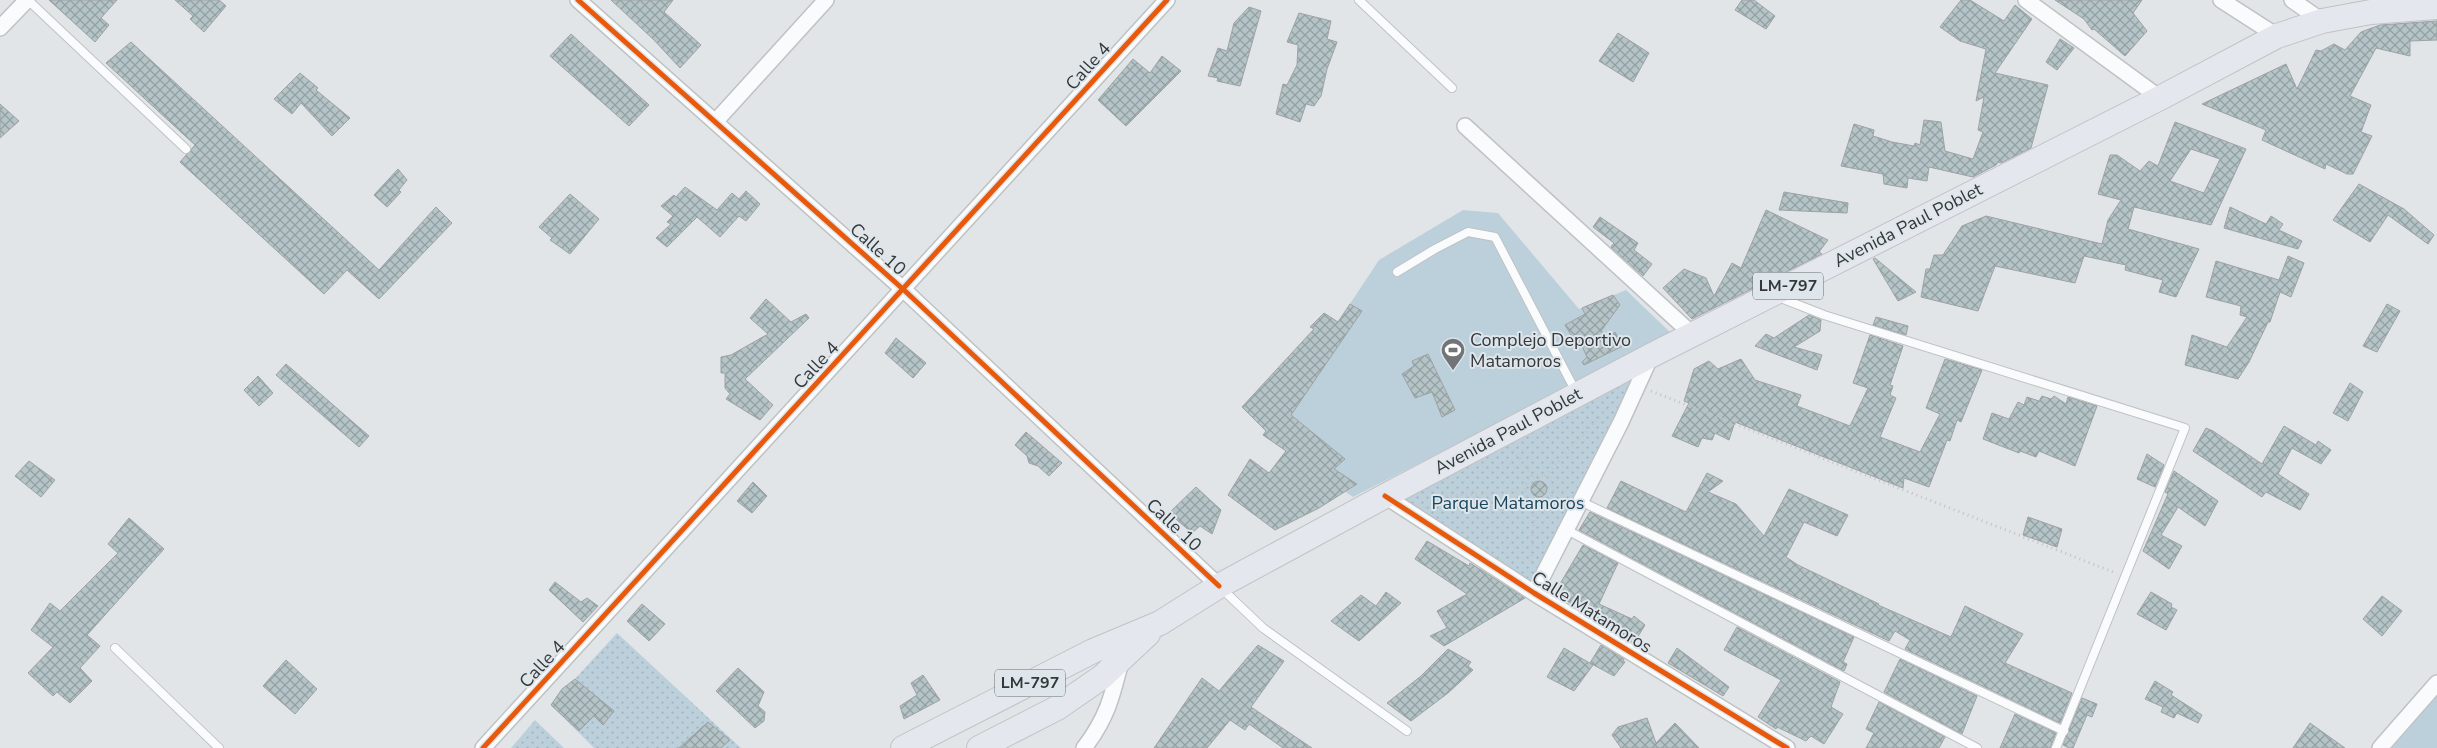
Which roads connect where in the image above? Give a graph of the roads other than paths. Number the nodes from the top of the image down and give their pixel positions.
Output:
1 (28, 0) edge
2 (578, 0) edge
3 (826, 0) edge
4 (1167, 0) edge
5 (1359, 0) edge
6 (2026, 0) edge
7 (2221, 0) edge
8 (2292, 0) edge
9 (2432, 4) edge
10 (2322, 21) junction
11 (0, 28) edge
12 (2277, 36) junction
13 (1452, 88) dead end
14 (2160, 98) junction
15 (715, 122) junction
16 (1465, 126) dead end
17 (186, 149) dead end
18 (1397, 272) dead end
19 (904, 290) junction
20 (1771, 294) junction
21 (1692, 334) junction
22 (1652, 355) junction
23 (1577, 394) junction
24 (1577, 498) junction
25 (1391, 500) junction
26 (1565, 529) junction
27 (1219, 586) junction
28 (1534, 593) junction
29 (1160, 623) junction
30 (115, 648) dead end
31 (1121, 659) junction
32 (2437, 683) edge
33 (1407, 731) dead end
34 (2064, 731) junction
35 (219, 748) edge
36 (483, 748) edge
37 (902, 748) edge
38 (979, 748) edge
39 (1084, 748) edge
40 (1787, 748) edge
41 (1976, 748) edge
42 (2056, 748) edge
43 (2380, 748) edge

1 - 11 street
1 - 17 lane
2 - 15 street, Calle 10
3 - 15 street
4 - 19 street, Calle 4
5 - 13 lane
6 - 14 street
7 - 12 street
8 - 10 street
9 - 10 main road, Avenida Paul Poblet / LM-797
10 - 12 main road, Avenida Paul Poblet / LM-797
12 - 14 main road, Avenida Paul Poblet / LM-797
14 - 20 main road, Avenida Paul Poblet / LM-797
15 - 19 street, Calle 10
16 - 21 street
18 - 23 lane
19 - 27 street, Calle 10
19 - 36 street, Calle 4
20 - 21 main road, Avenida Paul Poblet / LM-797
20 - 34 lane
21 - 22 main road, Avenida Paul Poblet / LM-797
22 - 23 main road, Avenida Paul Poblet / LM-797
22 - 24 street
23 - 25 main road, Avenida Paul Poblet / LM-797
24 - 26 street
24 - 34 lane
25 - 27 main road, Avenida Paul Poblet / LM-797
25 - 28 street, Calle Matamoros
26 - 28 street
26 - 41 lane
27 - 29 main road, Avenida Paul Poblet / LM-797
27 - 33 lane
28 - 40 street, Calle Matamoros
29 - 31 main road, Avenida Paul Poblet / LM-797
29 - 37 main road, Avenida Paul Poblet / LM-797
30 - 35 lane
31 - 38 main road, Avenida Paul Poblet / LM-797
31 - 39 street
32 - 43 street
34 - 42 lane

